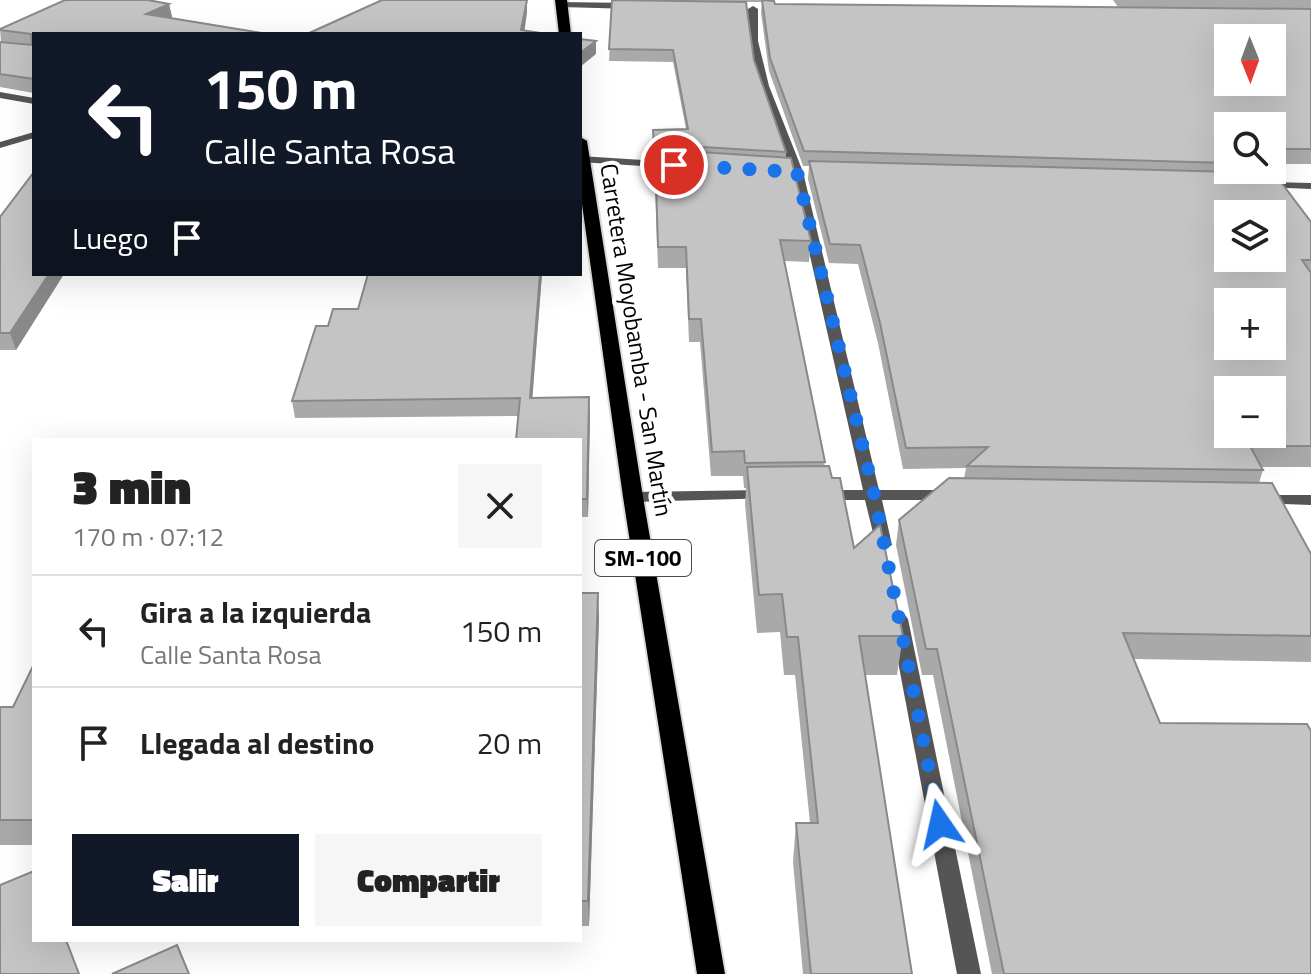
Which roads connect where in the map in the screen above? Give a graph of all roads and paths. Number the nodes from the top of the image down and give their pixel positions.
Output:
1 (561, 2) edge
2 (641, 6) edge
3 (753, 9) dead end
4 (565, 32) edge
5 (0, 95) edge
6 (32, 101) edge
7 (32, 136) edge
8 (0, 145) edge
9 (582, 153) edge
10 (582, 160) edge
11 (690, 166) edge
12 (1249, 184) edge
13 (1311, 186) edge
14 (874, 494) junction
15 (968, 495) edge
16 (633, 497) junction
17 (1249, 499) edge
18 (1311, 500) edge
19 (886, 556) edge
20 (896, 602) edge
21 (711, 974) edge
22 (969, 974) edge

1 - 2 street
1 - 4 main road
3 - 14 street
5 - 6 street
7 - 8 street
9 - 11 street
10 - 16 main road, Carretera Moyobamba - San Martín / SM-100
12 - 13 street
14 - 15 street
14 - 16 street
14 - 19 street
16 - 21 main road, Carretera Moyobamba - San Martín / SM-100
17 - 18 street
20 - 22 street

